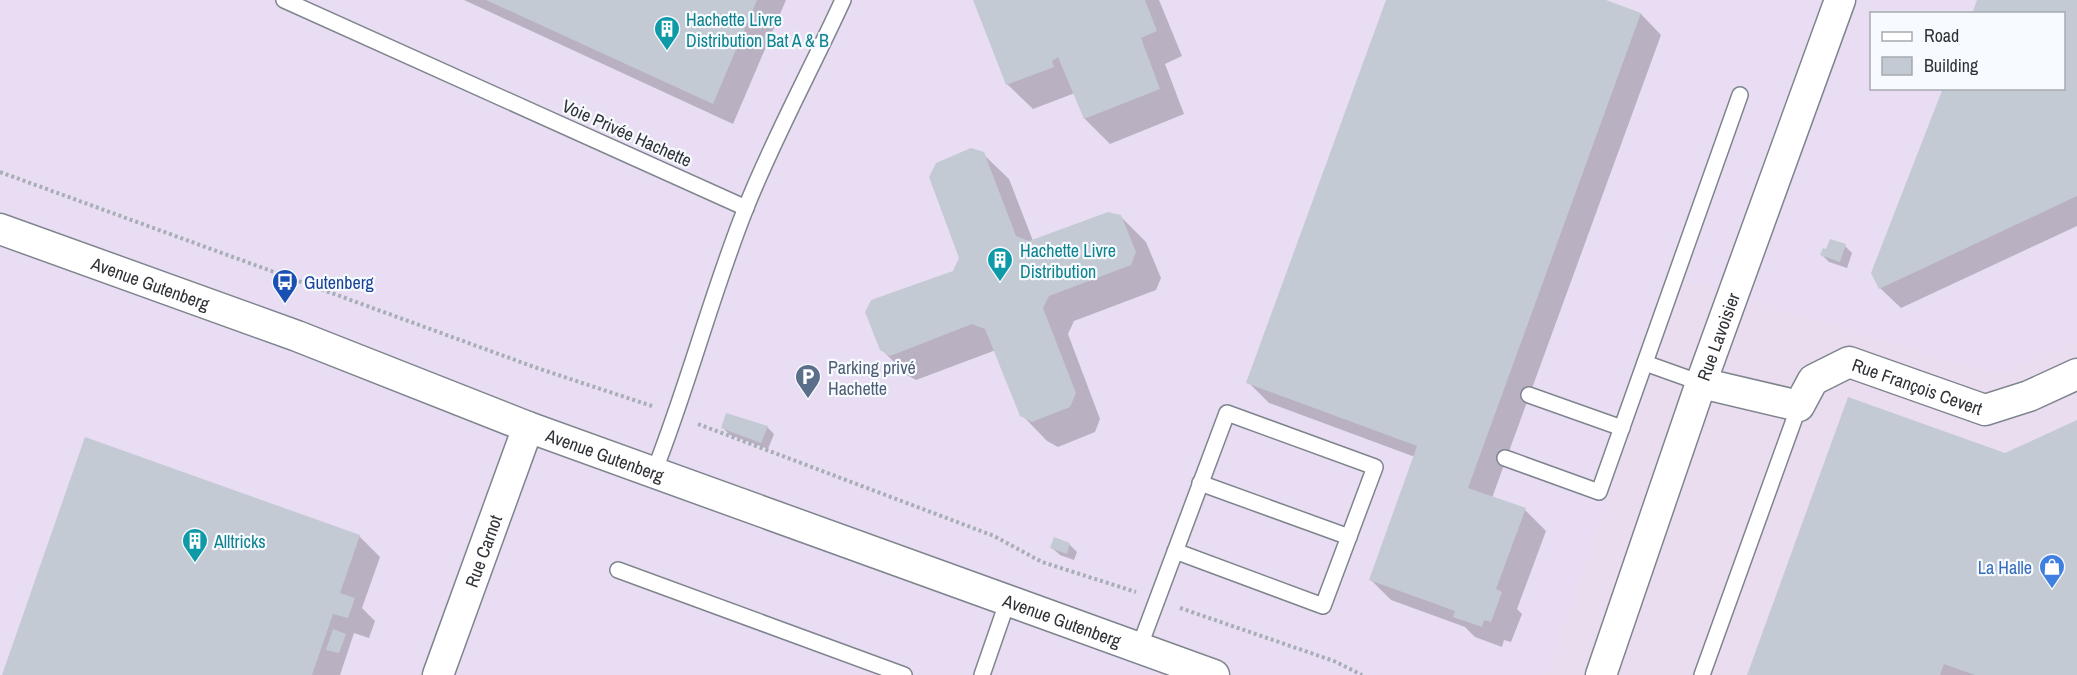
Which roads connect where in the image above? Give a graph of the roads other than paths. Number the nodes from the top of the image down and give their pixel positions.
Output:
1 (284, 0) edge
2 (843, 0) edge
3 (1840, 0) edge
4 (1740, 95) dead end
5 (746, 208) junction
6 (0, 229) edge
7 (1645, 363) junction
8 (2077, 374) edge
9 (1701, 383) junction
10 (1529, 395) dead end
11 (1799, 406) junction
12 (528, 427) junction
13 (1622, 428) junction
14 (1505, 458) dead end
15 (654, 472) junction
16 (1200, 483) junction
17 (1349, 537) junction
18 (1174, 551) junction
19 (618, 570) dead end
20 (1008, 600) junction
21 (1140, 648) junction
22 (438, 675) edge
23 (904, 675) edge
24 (982, 675) edge
25 (1214, 675) edge
26 (1601, 675) edge
27 (1701, 675) edge

1 - 5 lane, Voie Privée Hachette
2 - 5 lane
3 - 9 street, Rue Lavoisier
4 - 7 lane
5 - 15 lane
6 - 12 street, Avenue Gutenberg
7 - 9 lane
7 - 13 lane
8 - 11 street, Rue François Cevert
9 - 11 street
9 - 26 street, Rue Lavoisier
10 - 13 lane
11 - 27 lane
12 - 15 street, Avenue Gutenberg
12 - 22 street, Rue Carnot
13 - 14 lane
15 - 20 street, Avenue Gutenberg
16 - 17 lane
16 - 17 lane
16 - 18 lane
17 - 18 lane
18 - 21 lane
19 - 23 lane
20 - 21 street, Avenue Gutenberg
20 - 24 lane
21 - 25 street, Avenue Gutenberg

